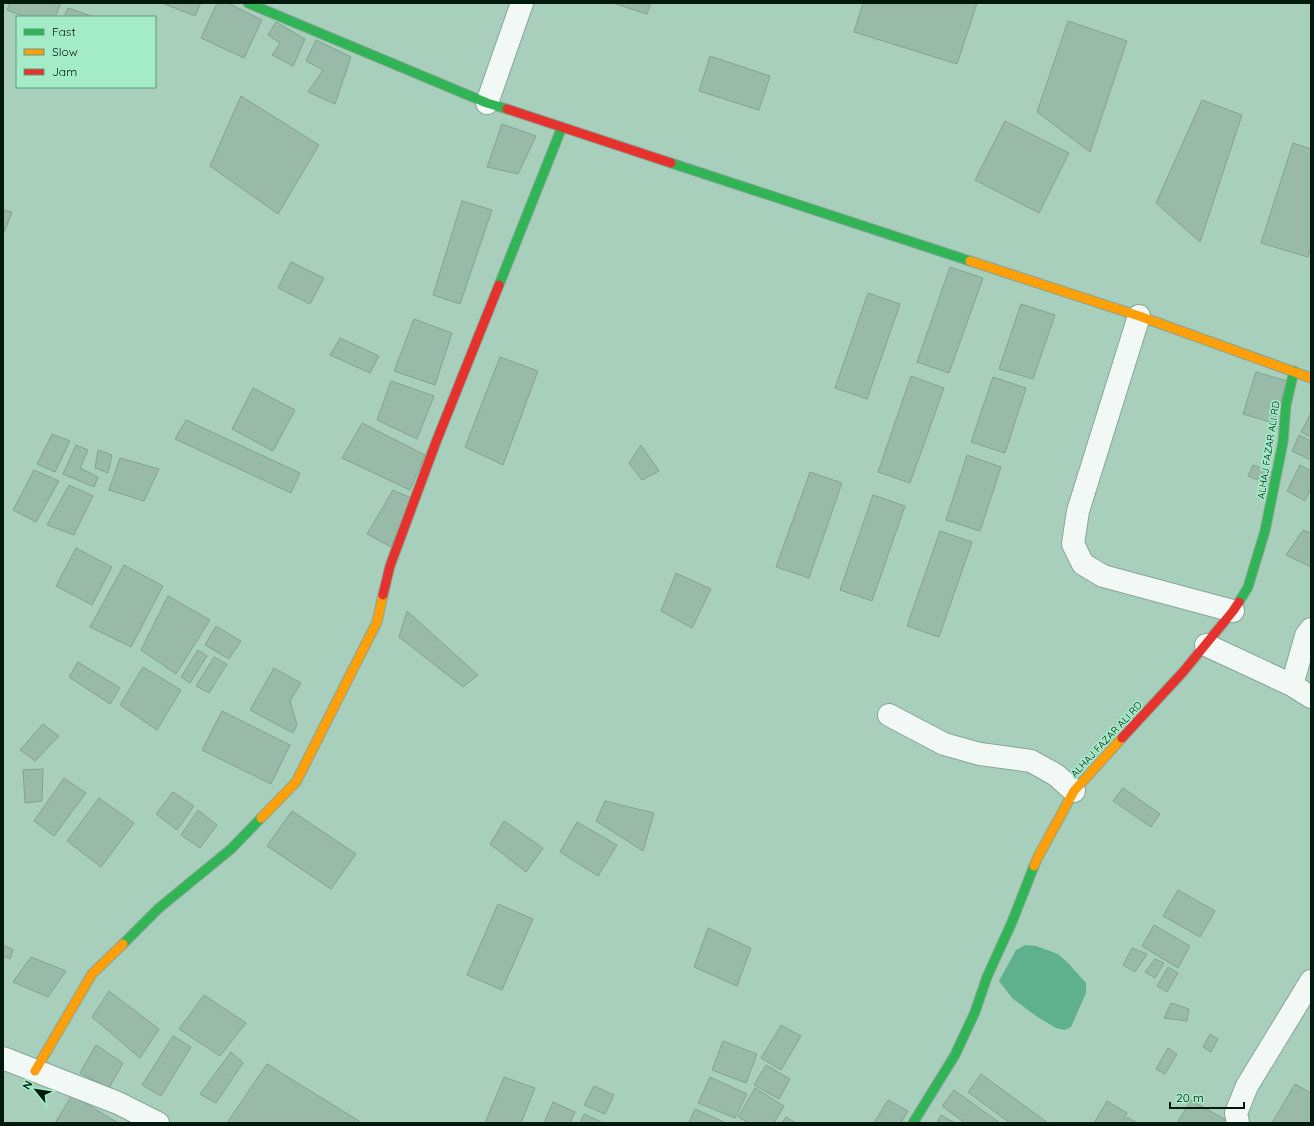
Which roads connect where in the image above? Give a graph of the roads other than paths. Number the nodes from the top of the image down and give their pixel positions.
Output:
1 (248, 3) edge
2 (522, 3) edge
3 (487, 103) junction
4 (562, 127) junction
5 (1139, 316) junction
6 (1294, 371) junction
7 (1311, 378) edge
8 (1233, 611) junction
9 (1311, 629) edge
10 (1206, 645) junction
11 (1292, 685) junction
12 (1311, 697) edge
13 (889, 715) dead end
14 (1074, 791) junction
15 (1311, 981) edge
16 (3, 1058) edge
17 (35, 1071) junction
18 (158, 1123) edge
19 (913, 1123) edge
20 (1238, 1123) edge

1 - 3 street
2 - 3 street
3 - 4 street
4 - 5 street
4 - 17 street
5 - 6 street
5 - 8 street
6 - 7 street
6 - 8 street, ALHAJ FAZAR ALI RD
8 - 10 street, ALHAJ FAZAR ALI RD
9 - 11 street
10 - 11 street
10 - 14 street, ALHAJ FAZAR ALI RD
11 - 12 street
13 - 14 street
14 - 19 street, ALHAJ FAZAR ALI RD
15 - 20 street
16 - 17 street
17 - 18 street

